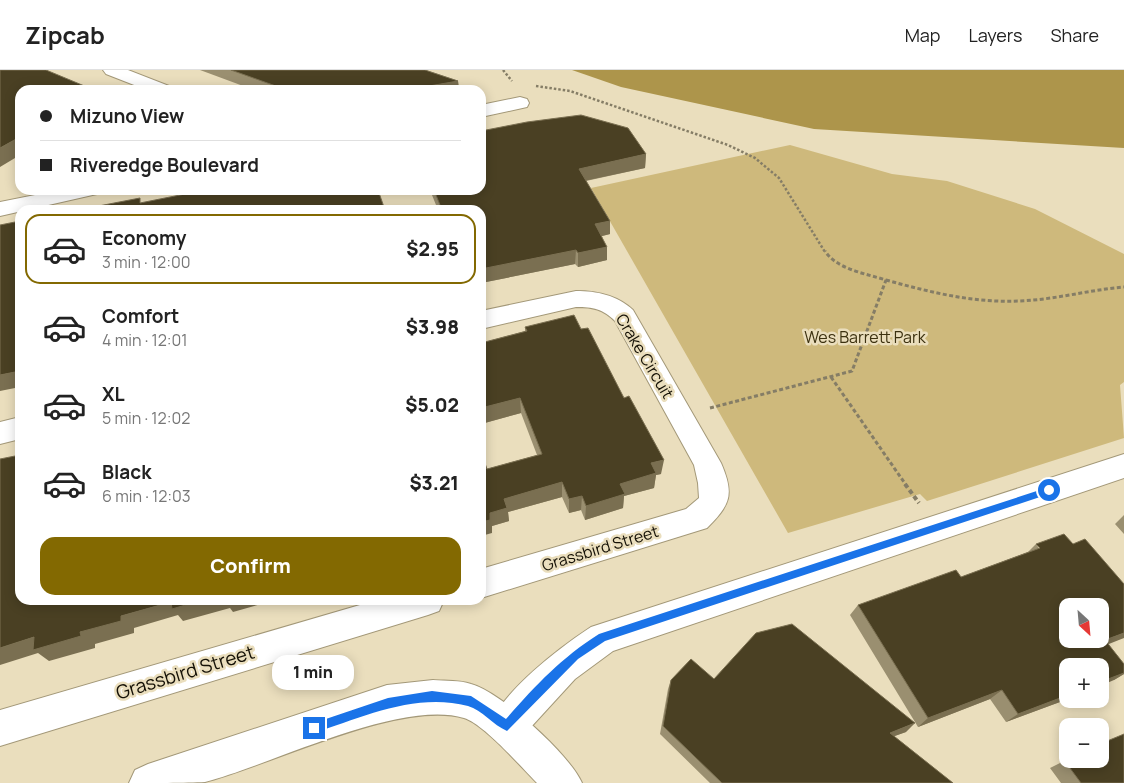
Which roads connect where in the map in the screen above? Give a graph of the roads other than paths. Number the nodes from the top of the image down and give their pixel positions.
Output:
1 (112, 70) edge
2 (150, 85) edge
3 (520, 103) dead end
4 (486, 110) edge
5 (66, 195) edge
6 (19, 205) edge
7 (15, 206) edge
8 (0, 209) edge
9 (486, 319) edge
10 (15, 429) edge
11 (0, 433) edge
12 (1124, 466) edge
13 (713, 503) joint
14 (486, 583) edge
15 (411, 605) edge
16 (507, 726) junction
17 (0, 728) edge
18 (148, 783) edge
19 (563, 783) edge

1 - 2 street
3 - 4 street
5 - 6 street
7 - 8 street
9 - 13 street, Crake Circuit
10 - 11 street
12 - 16 street
13 - 14 street, Grassbird Street
15 - 17 street, Grassbird Street
16 - 18 street
16 - 19 street

